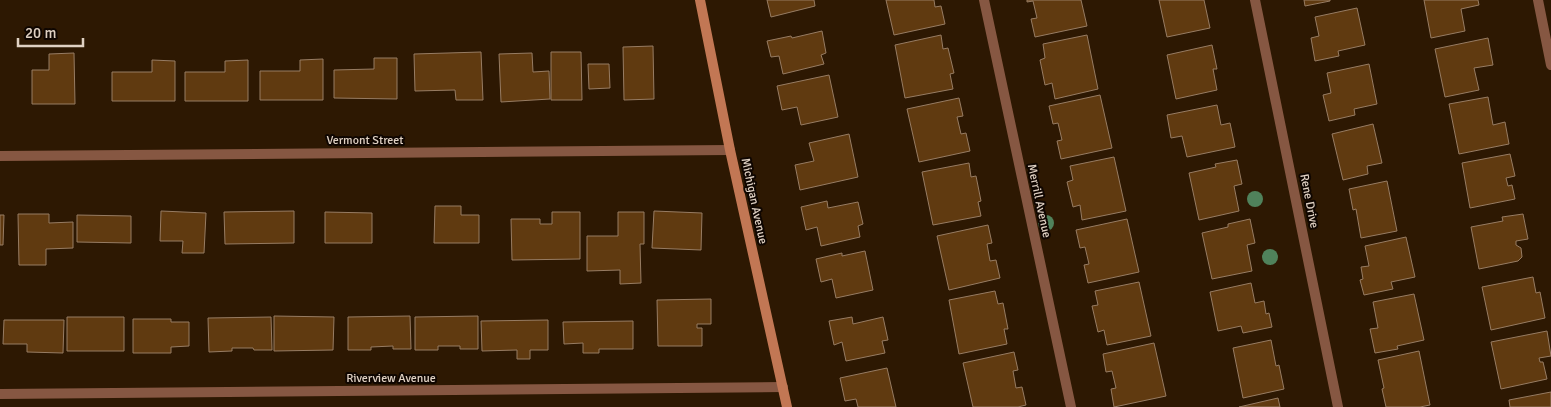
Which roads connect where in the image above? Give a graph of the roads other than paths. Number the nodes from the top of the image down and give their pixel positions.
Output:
1 (700, 0) edge
2 (984, 0) edge
3 (1256, 0) edge
4 (1538, 0) edge
5 (1551, 65) edge
6 (730, 150) junction
7 (0, 156) edge
8 (783, 387) junction
9 (0, 394) edge
10 (787, 407) edge
11 (1071, 407) edge
12 (1338, 407) edge

1 - 6 street, Michigan Avenue
2 - 11 street, Merrill Avenue
3 - 12 street, Rene Drive
4 - 5 street
6 - 7 street, Vermont Street
6 - 8 street, Michigan Avenue
8 - 9 street, Riverview Avenue
8 - 10 street, Michigan Avenue

